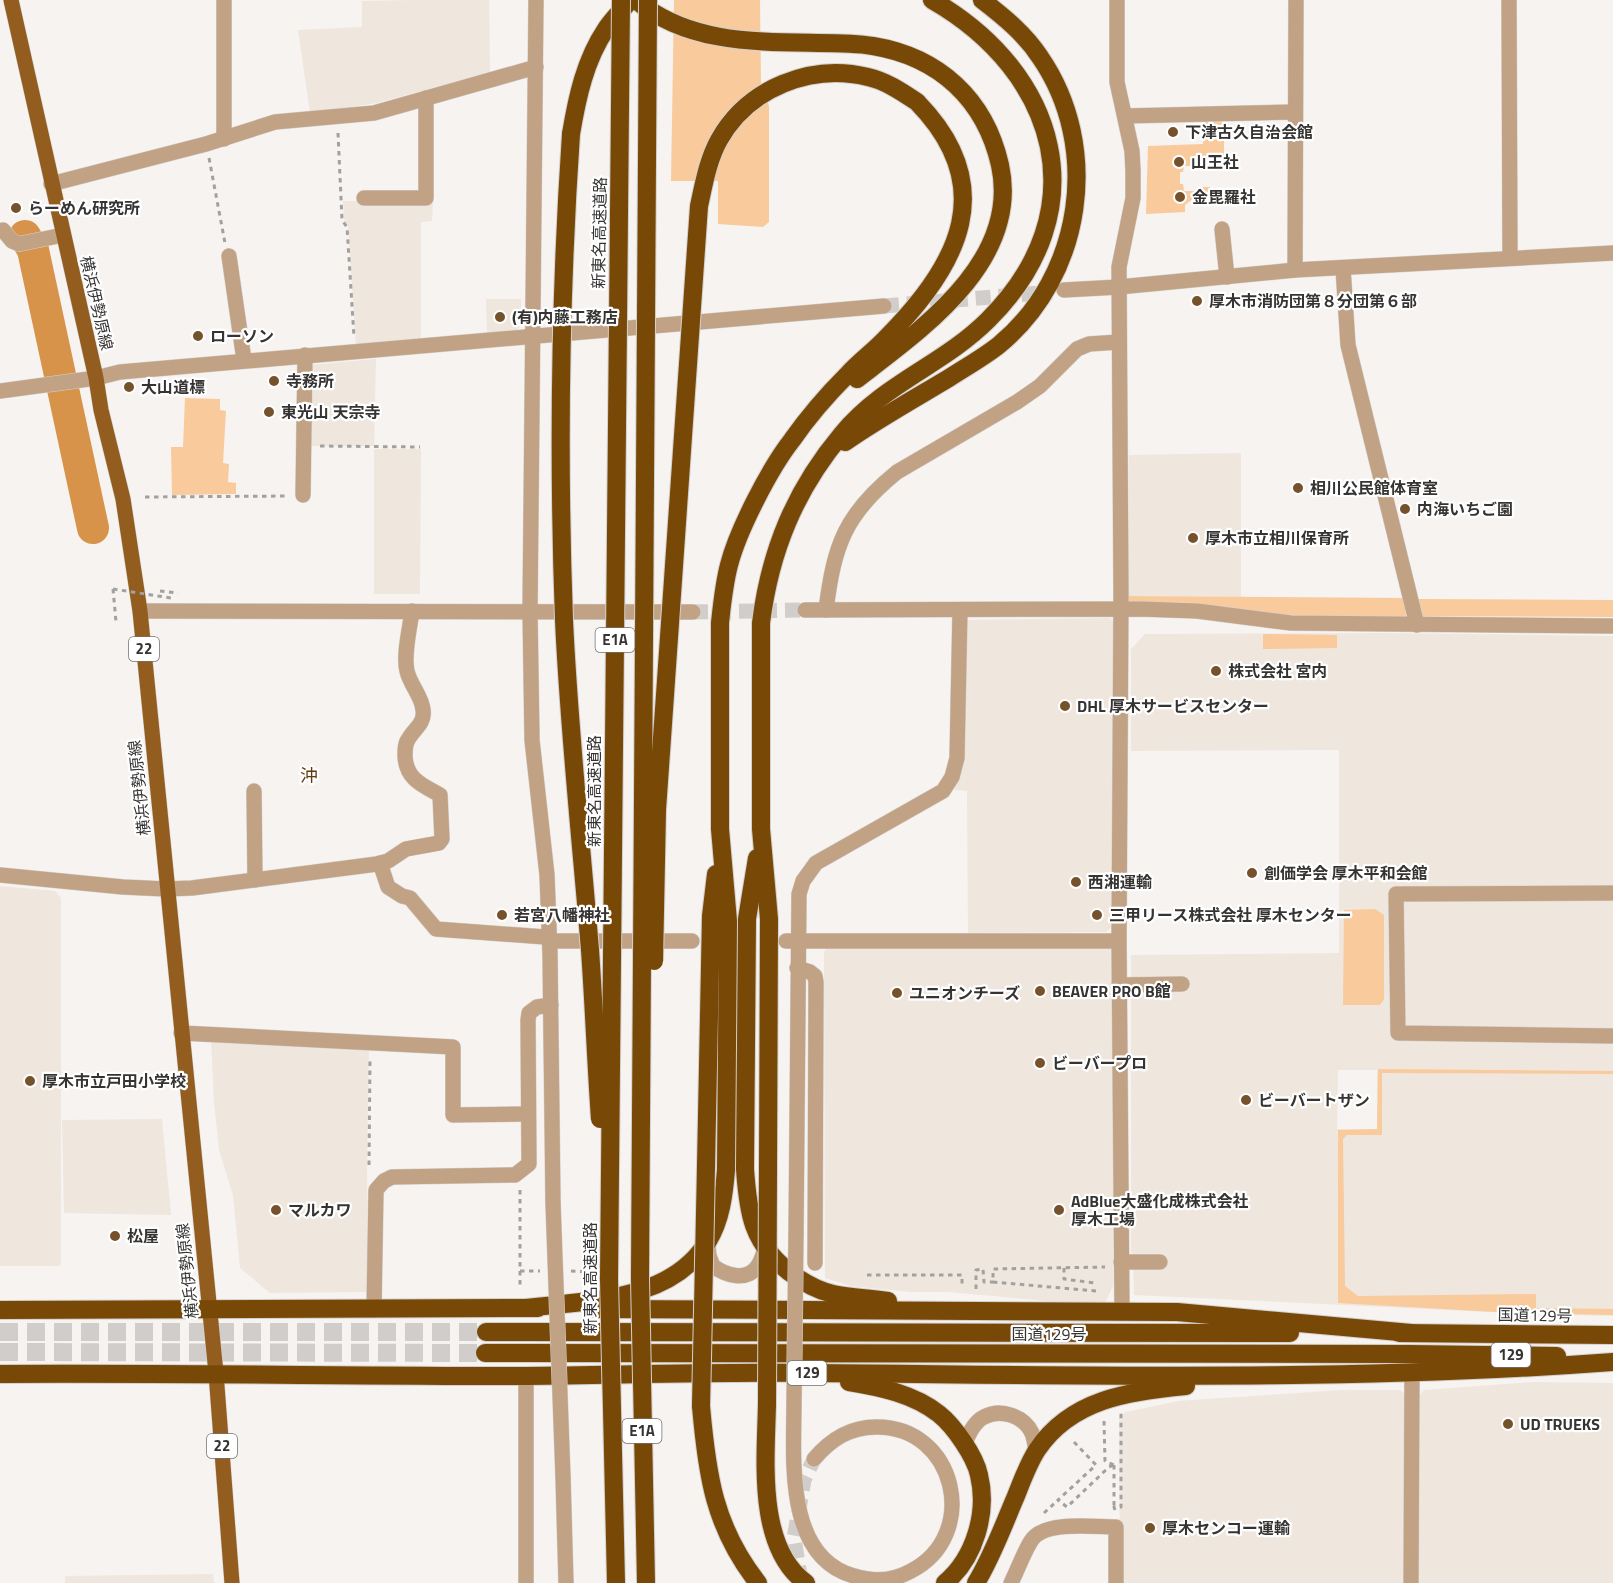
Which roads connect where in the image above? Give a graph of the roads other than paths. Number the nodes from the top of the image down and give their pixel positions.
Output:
1 (11, 0) edge
2 (224, 0) edge
3 (536, 0) edge
4 (621, 0) edge
5 (631, 0) edge
6 (636, 0) edge
7 (648, 0) edge
8 (932, 0) edge
9 (982, 0) edge
10 (1116, 0) edge
11 (1296, 0) edge
12 (1509, 0) edge
13 (536, 67) junction
14 (426, 98) junction
15 (1295, 112) junction
16 (1125, 116) junction
17 (224, 139) junction
18 (51, 184) junction
19 (364, 198) dead end
20 (1222, 229) dead end
21 (3, 230) dead end
22 (63, 235) junction
23 (1613, 253) edge
24 (229, 256) road end
25 (1510, 258) junction
26 (1343, 268) junction
27 (1295, 270) junction
28 (1227, 277) junction
29 (1119, 287) junction
30 (1064, 291) tunnel mouth
31 (884, 306) tunnel mouth
32 (534, 336) junction
33 (1119, 342) junction
34 (304, 355) junction
35 (244, 360) junction
36 (96, 378) junction
37 (0, 392) edge
38 (813, 414) junction
39 (818, 466) junction
40 (303, 495) road end
41 (1121, 609) junction
42 (805, 610) tunnel mouth
43 (826, 610) junction
44 (960, 610) junction
45 (140, 611) junction
46 (412, 611) junction
47 (530, 611) junction
48 (693, 612) tunnel mouth
49 (1417, 625) junction
50 (1613, 626) edge
51 (254, 791) dead end
52 (720, 829) junction
53 (761, 829) junction
54 (380, 863) junction
55 (0, 875) edge
56 (255, 880) junction
57 (166, 889) junction
58 (1613, 892) edge
59 (550, 941) junction
60 (692, 941) dead end
61 (792, 941) junction
62 (1119, 941) junction
63 (797, 968) junction
64 (1182, 984) dead end
65 (1119, 985) junction
66 (550, 1005) junction
67 (181, 1033) junction
68 (1613, 1035) edge
69 (528, 1114) junction
70 (708, 1241) junction
71 (765, 1249) junction
72 (1160, 1262) dead end
73 (815, 1263) dead end
74 (1116, 1265) junction
75 (602, 1275) junction
76 (640, 1278) junction
77 (526, 1308) junction
78 (0, 1310) edge
79 (209, 1310) junction
80 (374, 1310) junction
81 (997, 1310) junction
82 (1122, 1312) junction
83 (486, 1332) tunnel mouth
84 (1411, 1333) junction
85 (1613, 1335) edge
86 (485, 1353) tunnel mouth
87 (1613, 1357) edge
88 (1613, 1362) edge
89 (773, 1372) junction
90 (216, 1373) junction
91 (1412, 1373) junction
92 (0, 1374) edge
93 (526, 1376) junction
94 (1287, 1377) junction
95 (965, 1443) junction
96 (1036, 1451) junction
97 (814, 1459) tunnel mouth
98 (232, 1583) edge
99 (526, 1583) edge
100 (566, 1583) edge
101 (616, 1583) edge
102 (646, 1583) edge
103 (758, 1583) edge
104 (806, 1583) edge
105 (945, 1583) edge
106 (976, 1583) edge
107 (1011, 1583) edge
108 (1116, 1583) edge
109 (1411, 1583) edge

1 - 18 main road, 横浜伊勢原線 / 22
2 - 17 street
3 - 13 street
4 - 75 highway, 新東名高速道路 / E1A, bridge
5 - 75 highway, bridge
6 - 38 highway
7 - 76 highway, E1A, bridge
8 - 39 highway
9 - 39 highway
10 - 16 street
11 - 15 street
12 - 25 street
13 - 14 street
13 - 32 street
14 - 17 street
14 - 19 street
15 - 16 street
15 - 27 street
16 - 29 street
17 - 18 street
18 - 22 main road, 横浜伊勢原線 / 22
20 - 28 street
21 - 22 street
22 - 36 main road, 横浜伊勢原線 / 22
23 - 25 street
24 - 35 street
25 - 26 street
26 - 27 street
26 - 49 street
27 - 28 street
28 - 29 street
29 - 30 street
29 - 33 street
31 - 32 street
32 - 34 street
32 - 47 street
33 - 41 street
33 - 43 street
34 - 35 street
34 - 40 street
35 - 36 street
36 - 37 street
36 - 45 main road, 横浜伊勢原線 / 22
38 - 52 highway
38 - 76 highway, bridge
39 - 53 highway
41 - 44 street
41 - 49 street
41 - 62 street
42 - 43 street
43 - 44 street
44 - 61 street
45 - 46 street
45 - 57 main road, 横浜伊勢原線 / 22
46 - 47 street
46 - 54 street
47 - 48 street
47 - 59 street
49 - 50 street
51 - 56 street
52 - 70 highway
52 - 103 highway, bridge
53 - 71 highway
53 - 104 highway, bridge
54 - 56 street
54 - 59 street
55 - 57 street
56 - 57 street
57 - 67 main road, 横浜伊勢原線 / 22
58 - 68 street
59 - 60 street
59 - 66 street
61 - 62 street
61 - 63 street
62 - 65 street
63 - 73 street
63 - 97 street, bridge
64 - 65 street
65 - 74 street
66 - 69 street
66 - 100 street, bridge
67 - 69 street
67 - 79 main road, 横浜伊勢原線 / 22
69 - 80 street
70 - 71 street
70 - 77 highway
71 - 81 highway
72 - 74 street
74 - 82 street
75 - 101 highway, 新東名高速道路 / E1A, bridge
76 - 102 highway, E1A, bridge
77 - 80 highway, 129
77 - 81 highway, 129
78 - 79 highway, 129
79 - 80 highway, 129
79 - 90 main road, 横浜伊勢原線 / 22
81 - 82 highway, 129
82 - 84 highway, 129
83 - 84 highway, 国道129号 / 129
84 - 85 highway, 国道129号 / 129
86 - 87 highway, 国道129号 / 129
88 - 91 highway, 129
89 - 93 highway, 129
89 - 94 highway, 129
89 - 95 highway
90 - 92 highway, 129
90 - 93 highway, 129
90 - 98 main road, 横浜伊勢原線 / 22
91 - 94 highway, 129
91 - 109 street
93 - 99 street
94 - 96 highway
95 - 96 street
95 - 105 highway
96 - 106 highway
107 - 108 street

